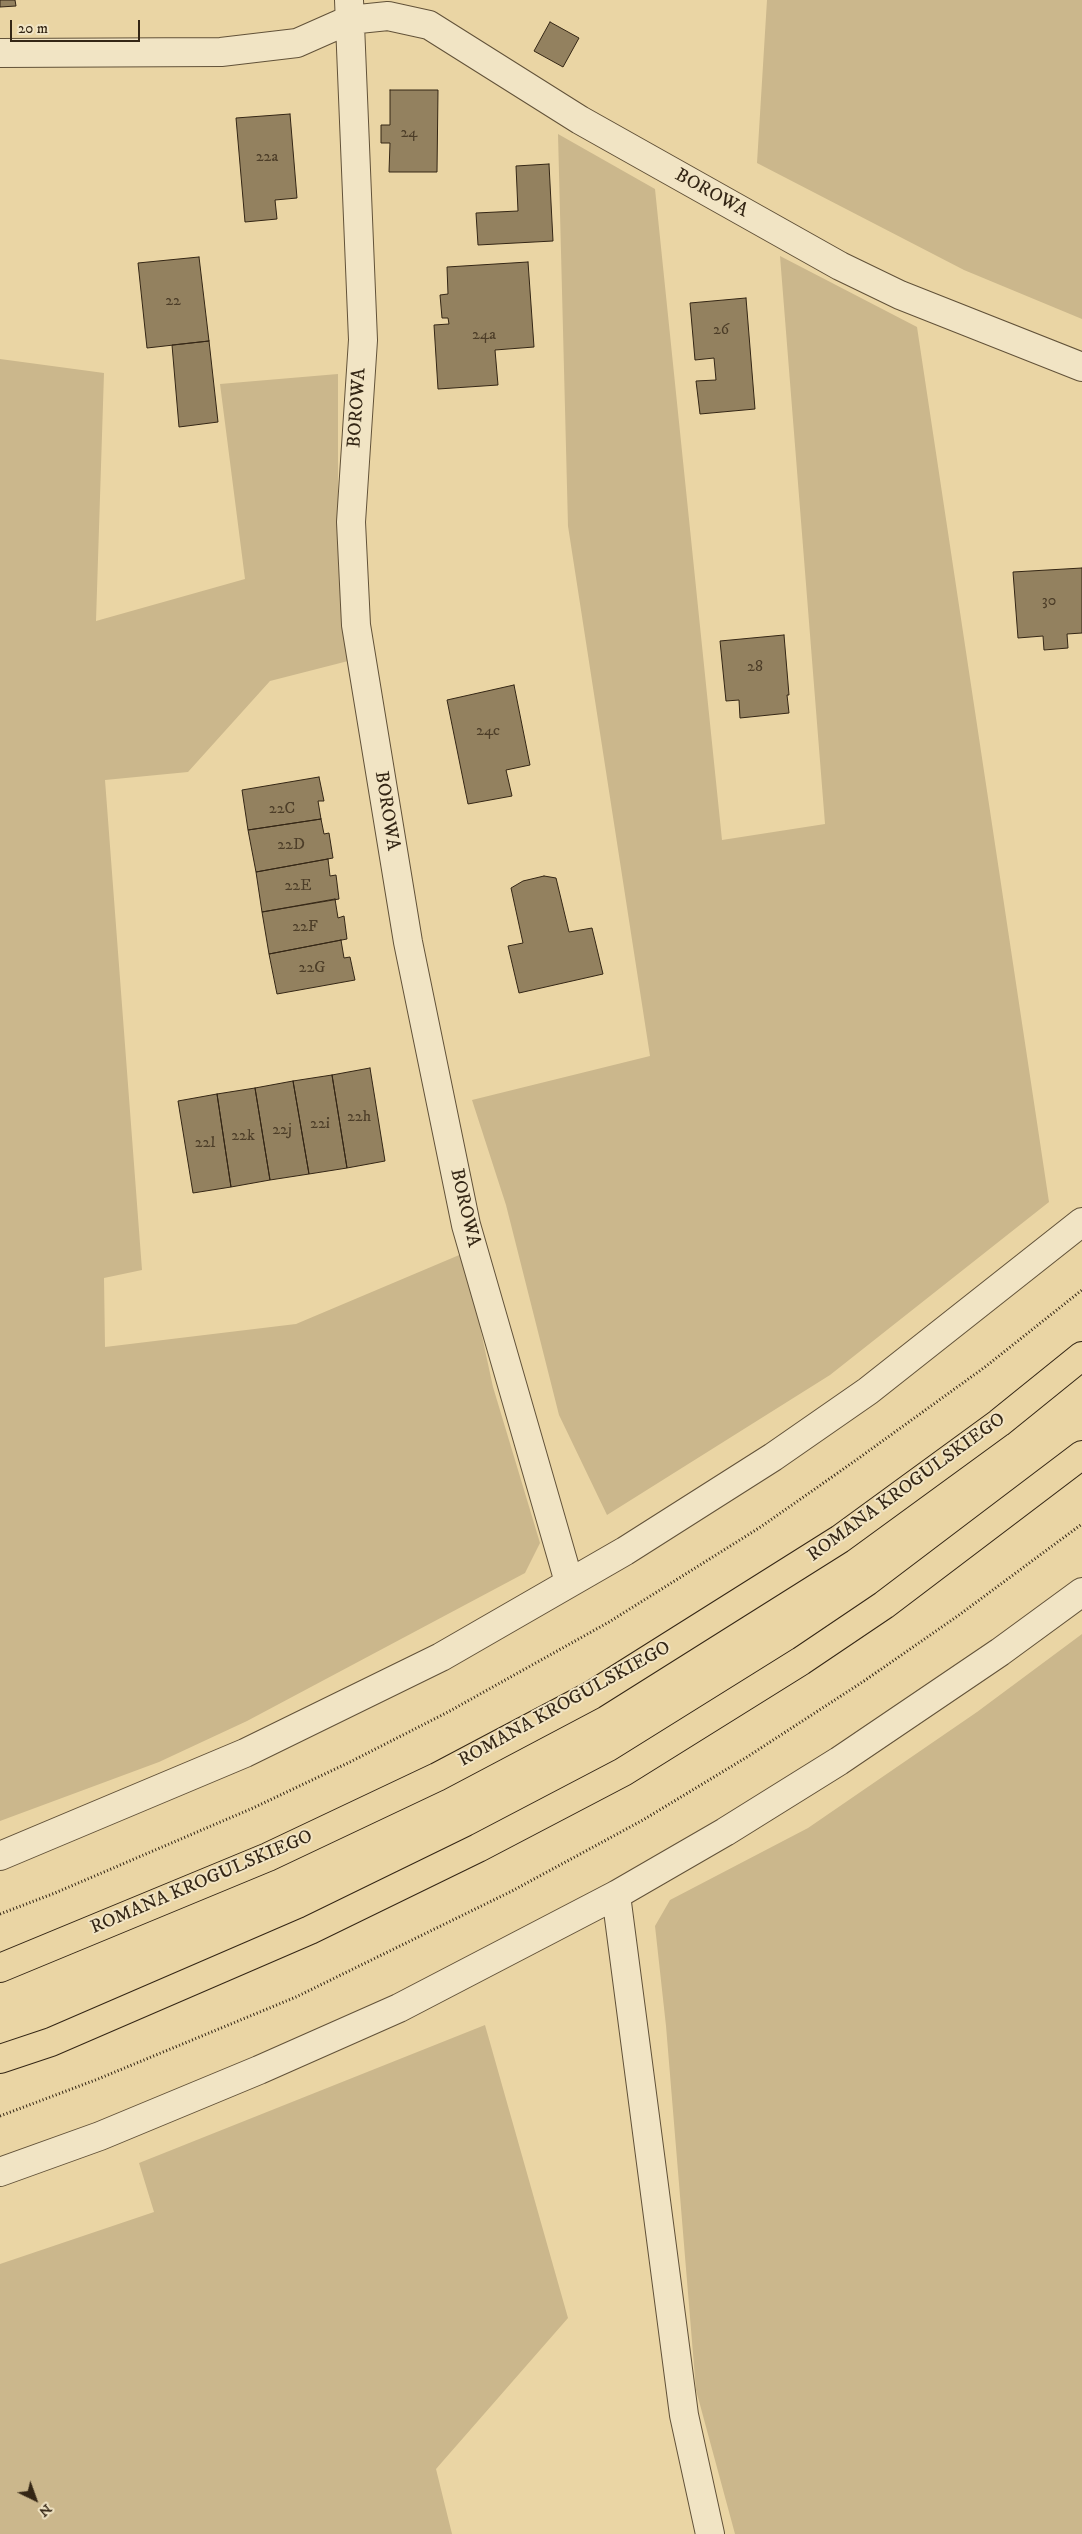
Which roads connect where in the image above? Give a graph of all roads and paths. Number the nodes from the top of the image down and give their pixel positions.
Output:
1 (349, 10) edge
2 (0, 52) edge
3 (1082, 367) edge
4 (1082, 1222) edge
5 (1082, 1356) edge
6 (1082, 1455) edge
7 (569, 1582) junction
8 (1082, 1592) edge
9 (0, 1856) edge
10 (616, 1895) junction
11 (0, 1968) edge
12 (0, 2059) edge
13 (0, 2172) edge
14 (710, 2534) edge

1 - 2 street, BOROWA
1 - 3 street, BOROWA
1 - 7 street, BOROWA
4 - 7 street
5 - 11 main road, ROMANA KROGULSKIEGO
6 - 12 main road
7 - 9 street
8 - 10 street
10 - 13 street
10 - 14 street

